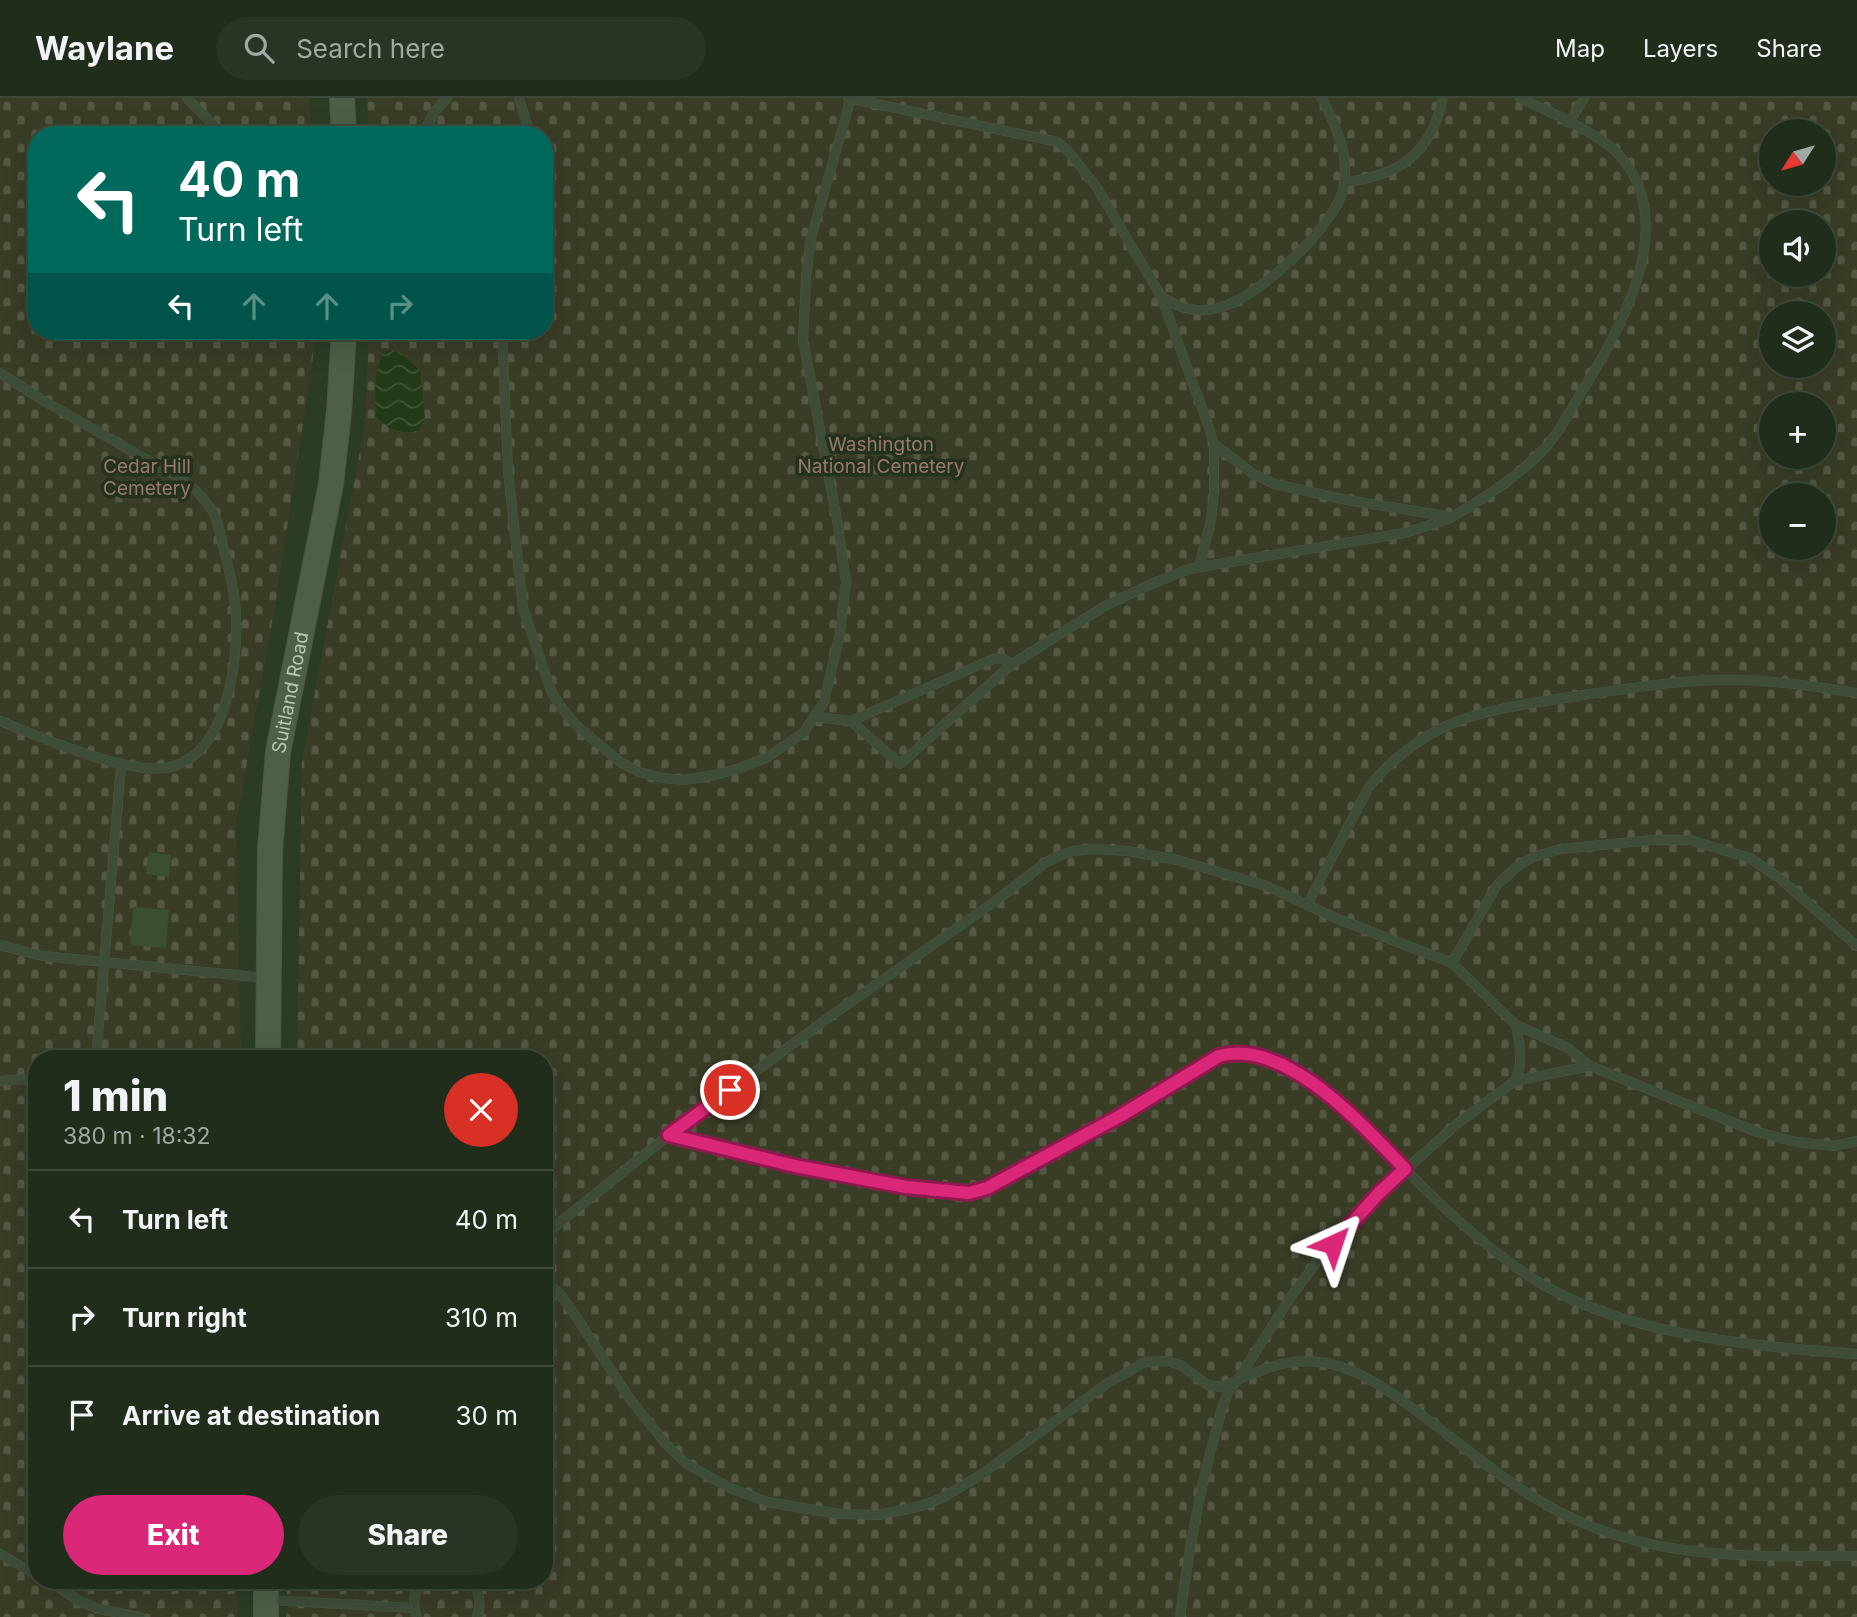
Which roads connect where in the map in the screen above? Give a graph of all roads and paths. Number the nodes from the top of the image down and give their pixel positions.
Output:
1 (187, 98) edge
2 (342, 98) edge
3 (447, 98) edge
4 (519, 98) edge
5 (850, 98) edge
6 (1322, 98) edge
7 (1443, 98) edge
8 (1520, 98) edge
9 (1584, 98) edge
10 (1569, 123) junction
11 (214, 126) edge
12 (344, 126) edge
13 (427, 126) edge
14 (527, 126) edge
15 (1345, 182) junction
16 (1161, 296) junction
17 (343, 340) edge
18 (503, 340) edge
19 (0, 373) edge
20 (1214, 444) junction
21 (1452, 517) junction
22 (1199, 567) junction
23 (1012, 664) junction
24 (1857, 692) edge
25 (816, 717) junction
26 (0, 721) edge
27 (851, 721) junction
28 (121, 765) junction
29 (1307, 905) junction
30 (0, 945) edge
31 (1857, 946) edge
32 (104, 962) junction
33 (1451, 963) junction
34 (268, 978) junction
35 (1516, 1025) junction
36 (97, 1050) edge
37 (268, 1050) edge
38 (1590, 1066) junction
39 (28, 1080) edge
40 (0, 1081) edge
41 (1515, 1081) junction
42 (669, 1135) junction
43 (1857, 1141) edge
44 (1405, 1169) junction
45 (553, 1228) edge
46 (553, 1289) edge
47 (1857, 1354) edge
48 (1237, 1381) junction
49 (0, 1554) edge
50 (1857, 1556) edge
51 (28, 1570) edge
52 (63, 1589) edge
53 (416, 1589) edge
54 (476, 1589) edge
55 (266, 1599) edge
56 (415, 1613) edge
57 (140, 1617) edge
58 (477, 1617) edge
59 (1180, 1617) edge

1 - 11 lane
2 - 12 main road
3 - 13 lane
4 - 14 lane
5 - 16 lane
5 - 25 lane
6 - 15 lane
7 - 15 lane
8 - 10 lane
9 - 10 lane
10 - 21 lane
15 - 16 lane
16 - 20 lane
17 - 34 main road, Suitland Road
18 - 25 lane
19 - 28 lane
20 - 21 lane
20 - 22 lane
21 - 22 lane
22 - 23 lane
23 - 27 lane
23 - 27 lane
24 - 29 lane
25 - 27 lane
26 - 28 lane
28 - 32 lane
29 - 33 lane
29 - 42 lane
30 - 32 lane
31 - 33 lane
32 - 34 lane
32 - 36 lane
33 - 35 lane
34 - 37 main road, Suitland Road
35 - 38 lane
35 - 41 lane
38 - 41 lane
38 - 43 lane
39 - 40 lane
41 - 44 lane
42 - 44 lane
42 - 45 lane
44 - 47 lane
44 - 48 lane
46 - 48 lane
48 - 50 lane
48 - 59 lane
49 - 51 lane
52 - 57 lane
53 - 56 lane
54 - 58 lane
55 - 56 lane

